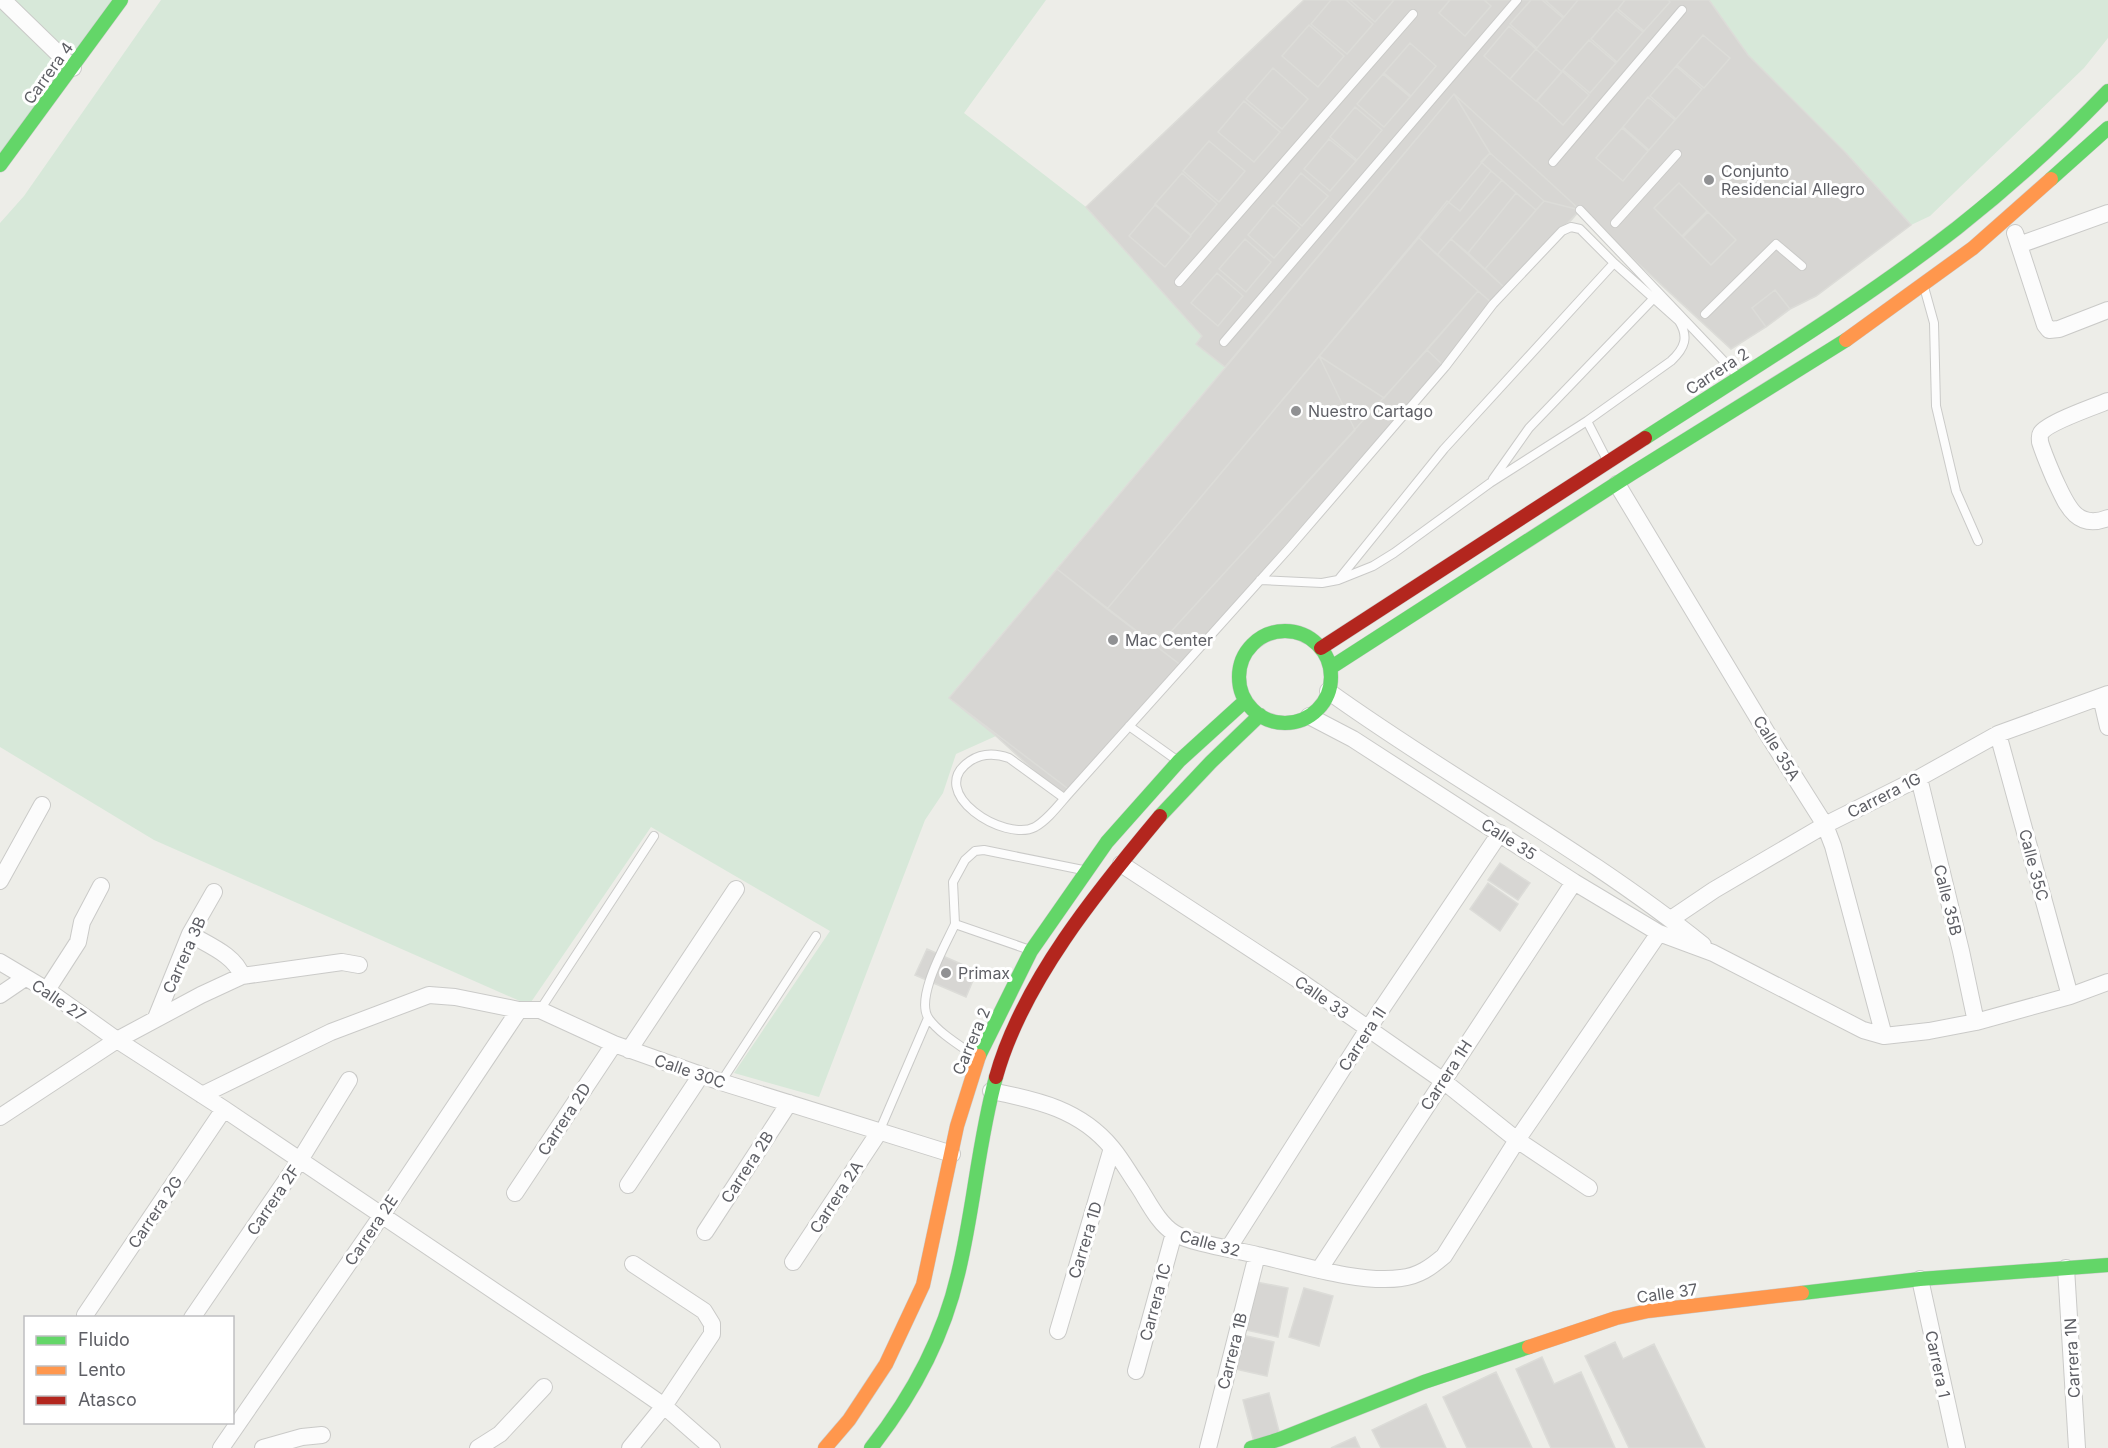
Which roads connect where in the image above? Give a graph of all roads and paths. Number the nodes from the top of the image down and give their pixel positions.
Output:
1 (3, 0) edge
2 (121, 0) edge
3 (1517, 0) edge
4 (1682, 10) dead end
5 (1413, 14) dead end
6 (73, 68) junction
7 (2108, 91) edge
8 (2108, 128) edge
9 (1677, 154) dead end
10 (1553, 162) dead end
11 (0, 165) edge
12 (1581, 210) dead end
13 (2108, 213) edge
14 (1615, 223) dead end
15 (1614, 263) junction
16 (1802, 266) dead end
17 (1179, 282) dead end
18 (1923, 284) junction
19 (1654, 298) junction
20 (2108, 310) edge
21 (1705, 314) dead end
22 (1224, 342) dead end
23 (1739, 376) junction
24 (2108, 401) edge
25 (1587, 421) junction
26 (1608, 461) junction
27 (1490, 483) junction
28 (1617, 484) junction
29 (2108, 518) edge
30 (1977, 541) dead end
31 (1260, 580) junction
32 (1338, 580) junction
33 (1321, 648) junction
34 (1330, 668) junction
35 (1328, 690) junction
36 (2104, 696) edge
37 (1245, 701) junction
38 (1260, 716) junction
39 (1310, 716) junction
40 (1129, 726) junction
41 (2108, 727) edge
42 (1998, 734) junction
43 (1179, 761) junction
44 (1919, 778) junction
45 (1064, 798) junction
46 (42, 805) dead end
47 (1824, 825) junction
48 (1500, 833) junction
49 (654, 836) dead end
50 (1121, 864) junction
51 (1086, 871) junction
52 (0, 881) edge
53 (1574, 882) junction
54 (101, 886) dead end
55 (736, 889) dead end
56 (214, 892) dead end
57 (1671, 919) junction
58 (955, 924) junction
59 (1659, 933) junction
60 (190, 934) junction
61 (816, 936) dead end
62 (1031, 951) junction
63 (1713, 953) junction
64 (0, 962) edge
65 (359, 965) dead end
66 (242, 976) junction
67 (25, 978) junction
68 (2108, 982) edge
69 (47, 990) junction
70 (0, 995) edge
71 (2070, 996) junction
72 (519, 1010) junction
73 (540, 1010) junction
74 (156, 1018) junction
75 (928, 1018) junction
76 (1976, 1022) junction
77 (1368, 1029) junction
78 (1884, 1036) junction
79 (117, 1040) junction
80 (621, 1047) junction
81 (978, 1059) junction
82 (701, 1075) junction
83 (349, 1080) dead end
84 (1442, 1080) junction
85 (721, 1082) junction
86 (991, 1091) junction
87 (202, 1095) junction
88 (789, 1103) junction
89 (224, 1109) junction
90 (0, 1117) edge
91 (879, 1132) junction
92 (1517, 1140) junction
93 (1112, 1148) junction
94 (952, 1154) junction
95 (300, 1160) junction
96 (628, 1185) dead end
97 (1588, 1188) dead end
98 (515, 1193) dead end
99 (382, 1215) junction
100 (705, 1232) dead end
101 (1174, 1233) junction
102 (1228, 1249) junction
103 (1257, 1255) junction
104 (793, 1262) dead end
105 (633, 1264) dead end
106 (2108, 1265) edge
107 (2066, 1268) junction
108 (1318, 1270) junction
109 (1920, 1279) junction
110 (85, 1316) dead end
111 (193, 1316) edge
112 (1058, 1331) dead end
113 (1136, 1371) dead end
114 (544, 1387) dead end
115 (664, 1406) junction
116 (322, 1435) dead end
117 (221, 1448) edge
118 (264, 1448) edge
119 (478, 1448) edge
120 (630, 1448) edge
121 (712, 1448) edge
122 (825, 1448) edge
123 (872, 1448) edge
124 (1208, 1448) edge
125 (1251, 1448) edge
126 (1957, 1448) edge
127 (2077, 1448) edge

1 - 6 street
2 - 6 main road, Carrera 4
3 - 22 lane
4 - 10 lane
5 - 17 lane
6 - 11 main road, Carrera 4
7 - 23 main road, Carrera 2
8 - 18 main road
9 - 14 lane
12 - 23 lane
13 - 20 street
15 - 19 lane
15 - 31 lane
15 - 32 lane
16 - 21 lane
18 - 28 main road
18 - 30 lane
19 - 25 lane
19 - 27 lane
23 - 26 main road, Carrera 2
24 - 29 street
25 - 26 lane
25 - 27 lane
26 - 33 main road, Carrera 2
27 - 32 lane
28 - 34 main road
28 - 47 street, Calle 35A
31 - 32 lane
31 - 40 lane
33 - 34 main road
33 - 37 main road
34 - 35 main road
35 - 39 main road
35 - 57 street, Calle 35
36 - 41 street
36 - 42 street, Carrera 1G
37 - 38 main road
37 - 43 main road, Carrera 2
38 - 39 main road
38 - 50 main road
39 - 48 street, Calle 35
40 - 43 lane
40 - 45 lane
42 - 44 street, Carrera 1G
42 - 71 street, Calle 35C
43 - 51 main road, Carrera 2
44 - 47 street, Carrera 1G
44 - 76 street, Calle 35B
45 - 45 lane
46 - 52 street
47 - 57 street, Carrera 1G
47 - 78 street, Calle 35A
48 - 53 street, Calle 35
48 - 77 street, Carrera 1I
49 - 73 lane
50 - 77 street, Calle 33
50 - 86 main road
51 - 58 lane
51 - 62 main road, Carrera 2
53 - 59 street, Calle 35
53 - 84 street, Carrera 1H
54 - 69 street
55 - 80 street, Carrera 2D
56 - 60 street, Carrera 3B
57 - 63 street, Calle 35
58 - 62 lane
58 - 75 lane
59 - 63 street, Calle 35
59 - 92 street
60 - 66 street
60 - 74 street, Carrera 3B
61 - 85 lane
62 - 81 main road, Carrera 2
63 - 78 street, Calle 35
64 - 67 street, Calle 27
65 - 66 street
66 - 74 street
67 - 69 street, Calle 27
67 - 70 street
68 - 71 street
69 - 79 street, Calle 27
71 - 76 street
72 - 73 street, Calle 30C
72 - 87 street, Calle 30C
72 - 99 street, Carrera 2E
73 - 80 street, Calle 30C
74 - 79 street
75 - 81 lane
75 - 91 lane
76 - 78 street
77 - 84 street, Calle 33
77 - 102 street, Carrera 1I
79 - 87 street, Calle 27
79 - 90 street
80 - 82 street, Calle 30C
80 - 98 street, Carrera 2D
81 - 94 main road, Carrera 2
82 - 85 street, Calle 30C
82 - 96 street
83 - 95 street, Carrera 2F
84 - 92 street, Calle 33
84 - 108 street, Carrera 1H
85 - 88 street, Calle 30C
86 - 93 street, Calle 32
86 - 123 main road
87 - 89 street, Calle 27
88 - 91 street, Calle 30C
88 - 100 street, Carrera 2B
89 - 95 street, Calle 27
89 - 110 street, Carrera 2G
91 - 94 street, Calle 30C
91 - 104 street, Carrera 2A
92 - 97 street, Calle 33
92 - 108 street, Calle 32
93 - 101 street, Calle 32
93 - 112 street, Carrera 1D
94 - 122 main road, Carrera 2
95 - 99 street, Calle 27
95 - 111 street, Carrera 2F
99 - 115 street, Calle 27
99 - 117 street, Carrera 2E
101 - 102 street, Calle 32
101 - 113 street, Carrera 1C
102 - 103 street, Calle 32
103 - 108 street, Calle 32
103 - 124 street, Carrera 1B
105 - 115 street
106 - 107 main road, Calle 37
107 - 109 main road, Calle 37
107 - 127 street, Carrera 1N
109 - 125 main road, Calle 37
109 - 126 street, Carrera 1
114 - 119 street
115 - 120 street
115 - 121 street, Calle 27
116 - 118 street

